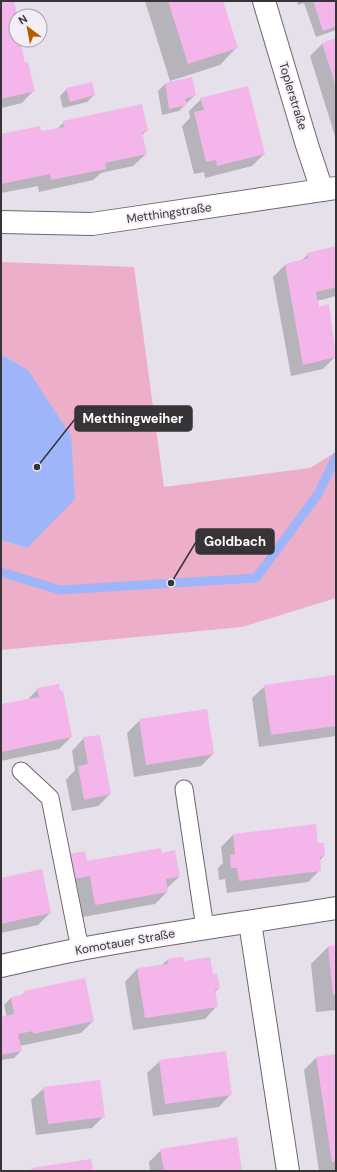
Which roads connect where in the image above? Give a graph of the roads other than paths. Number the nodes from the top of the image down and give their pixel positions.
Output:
1 (264, 1) edge
2 (329, 189) edge
3 (1, 222) edge
4 (20, 771) dead end
5 (184, 789) dead end
6 (336, 908) edge
7 (250, 922) junction
8 (205, 928) junction
9 (80, 949) junction
10 (1, 966) edge
11 (288, 1171) edge

1 - 2 street, Toplerstraße
2 - 3 street, Metthingstraße
4 - 9 lane
5 - 8 lane
6 - 7 street, Komotauer Straße
7 - 8 street, Komotauer Straße
7 - 11 street
8 - 9 street, Komotauer Straße
9 - 10 street, Komotauer Straße

